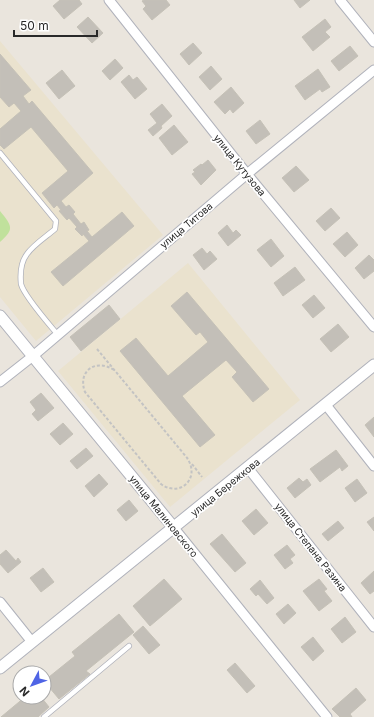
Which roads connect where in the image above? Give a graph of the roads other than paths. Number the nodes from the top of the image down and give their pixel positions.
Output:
1 (109, 0) edge
2 (340, 0) edge
3 (374, 42) edge
4 (374, 70) edge
5 (0, 153) edge
6 (247, 174) junction
7 (0, 316) edge
8 (374, 327) edge
9 (58, 335) junction
10 (33, 356) junction
11 (374, 365) edge
12 (0, 382) edge
13 (326, 405) junction
14 (374, 466) edge
15 (248, 468) junction
16 (174, 528) junction
17 (0, 602) edge
18 (374, 627) edge
19 (32, 642) junction
20 (129, 646) dead end
21 (0, 668) edge
22 (44, 717) edge
23 (327, 717) edge

1 - 6 street, улица Кутузова
2 - 3 street
4 - 6 street, улица Титова
5 - 9 lane
6 - 8 street, улица Кутузова
6 - 9 street, улица Титова
7 - 10 street, улица Малиновского
9 - 10 street, улица Титова
10 - 12 street, улица Титова
10 - 16 street, улица Малиновского
11 - 13 street, улица Бережкова
13 - 14 street
13 - 15 street, улица Бережкова
15 - 16 street, улица Бережкова
15 - 18 street, улица Степана Разина
16 - 19 street, улица Бережкова
16 - 23 street, улица Малиновского
17 - 19 street
19 - 21 street, улица Бережкова
20 - 22 lane

